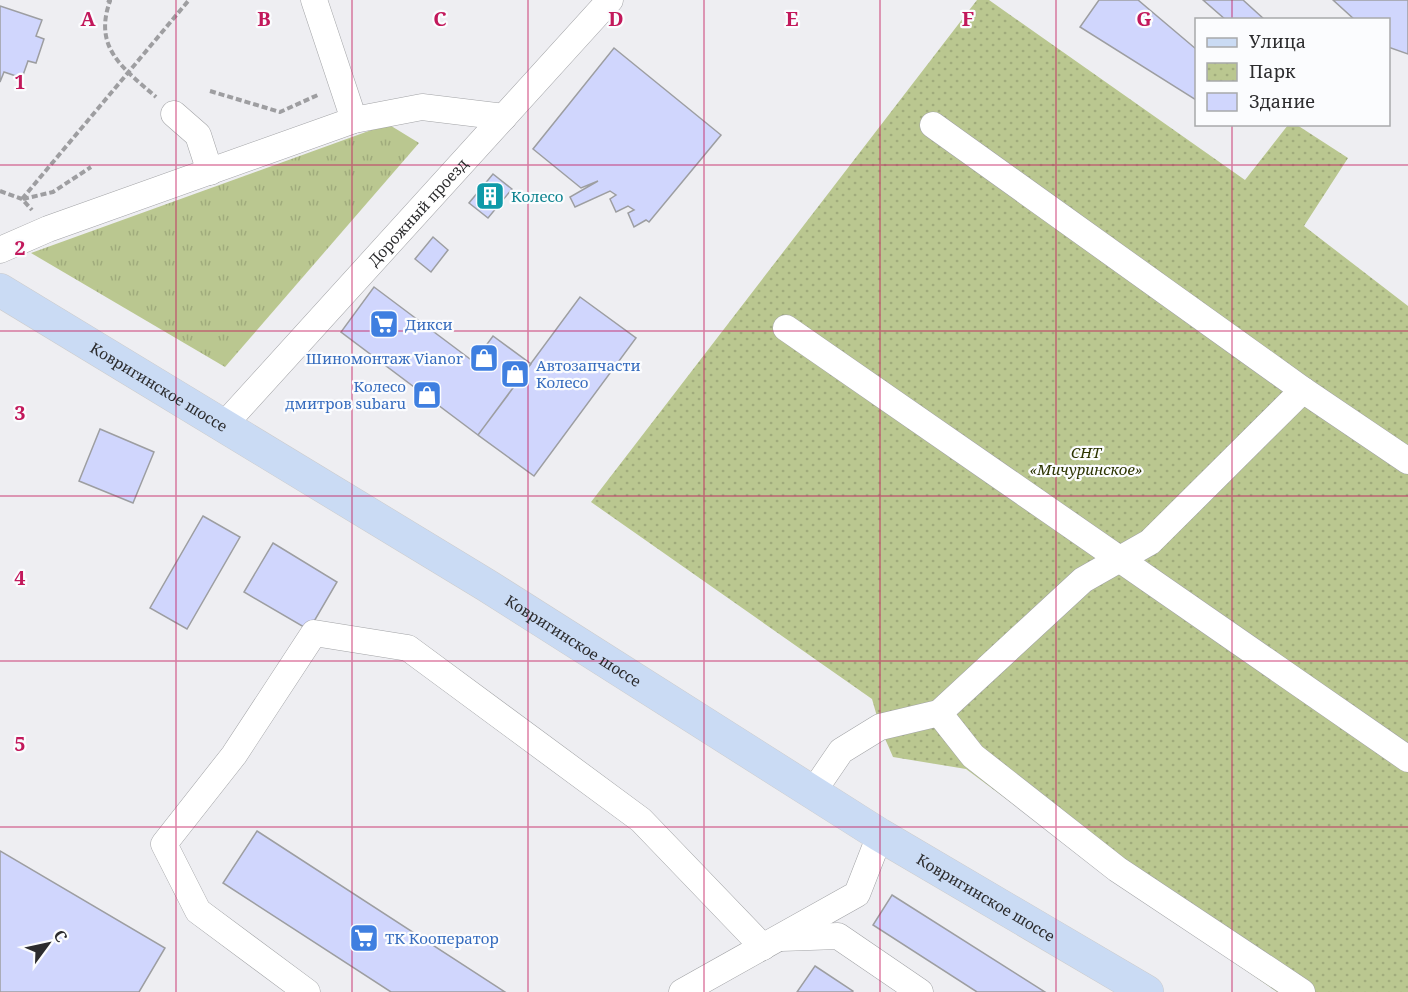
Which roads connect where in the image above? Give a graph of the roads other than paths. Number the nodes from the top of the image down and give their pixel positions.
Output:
1 (314, 0) edge
2 (610, 0) edge
3 (174, 114) road end
4 (504, 117) junction
5 (354, 120) junction
6 (933, 125) dead end
7 (210, 171) junction
8 (0, 250) edge
9 (0, 290) edge
10 (786, 328) dead end
11 (1303, 390) junction
12 (224, 425) junction
13 (1408, 462) edge
14 (1121, 559) junction
15 (939, 713) junction
16 (1408, 759) edge
17 (813, 792) junction
18 (880, 835) junction
19 (769, 943) junction
20 (306, 992) edge
21 (682, 992) edge
22 (920, 992) edge
23 (1147, 992) edge
24 (1302, 992) edge

1 - 5 street
2 - 4 street, Дорожный проезд
3 - 7 street
4 - 5 street
4 - 12 street, Дорожный проезд
5 - 7 street
6 - 11 street
7 - 8 street
9 - 12 main road, Ковригинское шоссе
10 - 14 street
11 - 13 street
11 - 14 street
12 - 17 main road, Ковригинское шоссе
14 - 15 street
14 - 16 street
15 - 17 street
15 - 24 street
17 - 18 main road, Ковригинское шоссе
18 - 19 street
18 - 23 main road, Ковригинское шоссе
19 - 20 street
19 - 21 street
19 - 22 street

